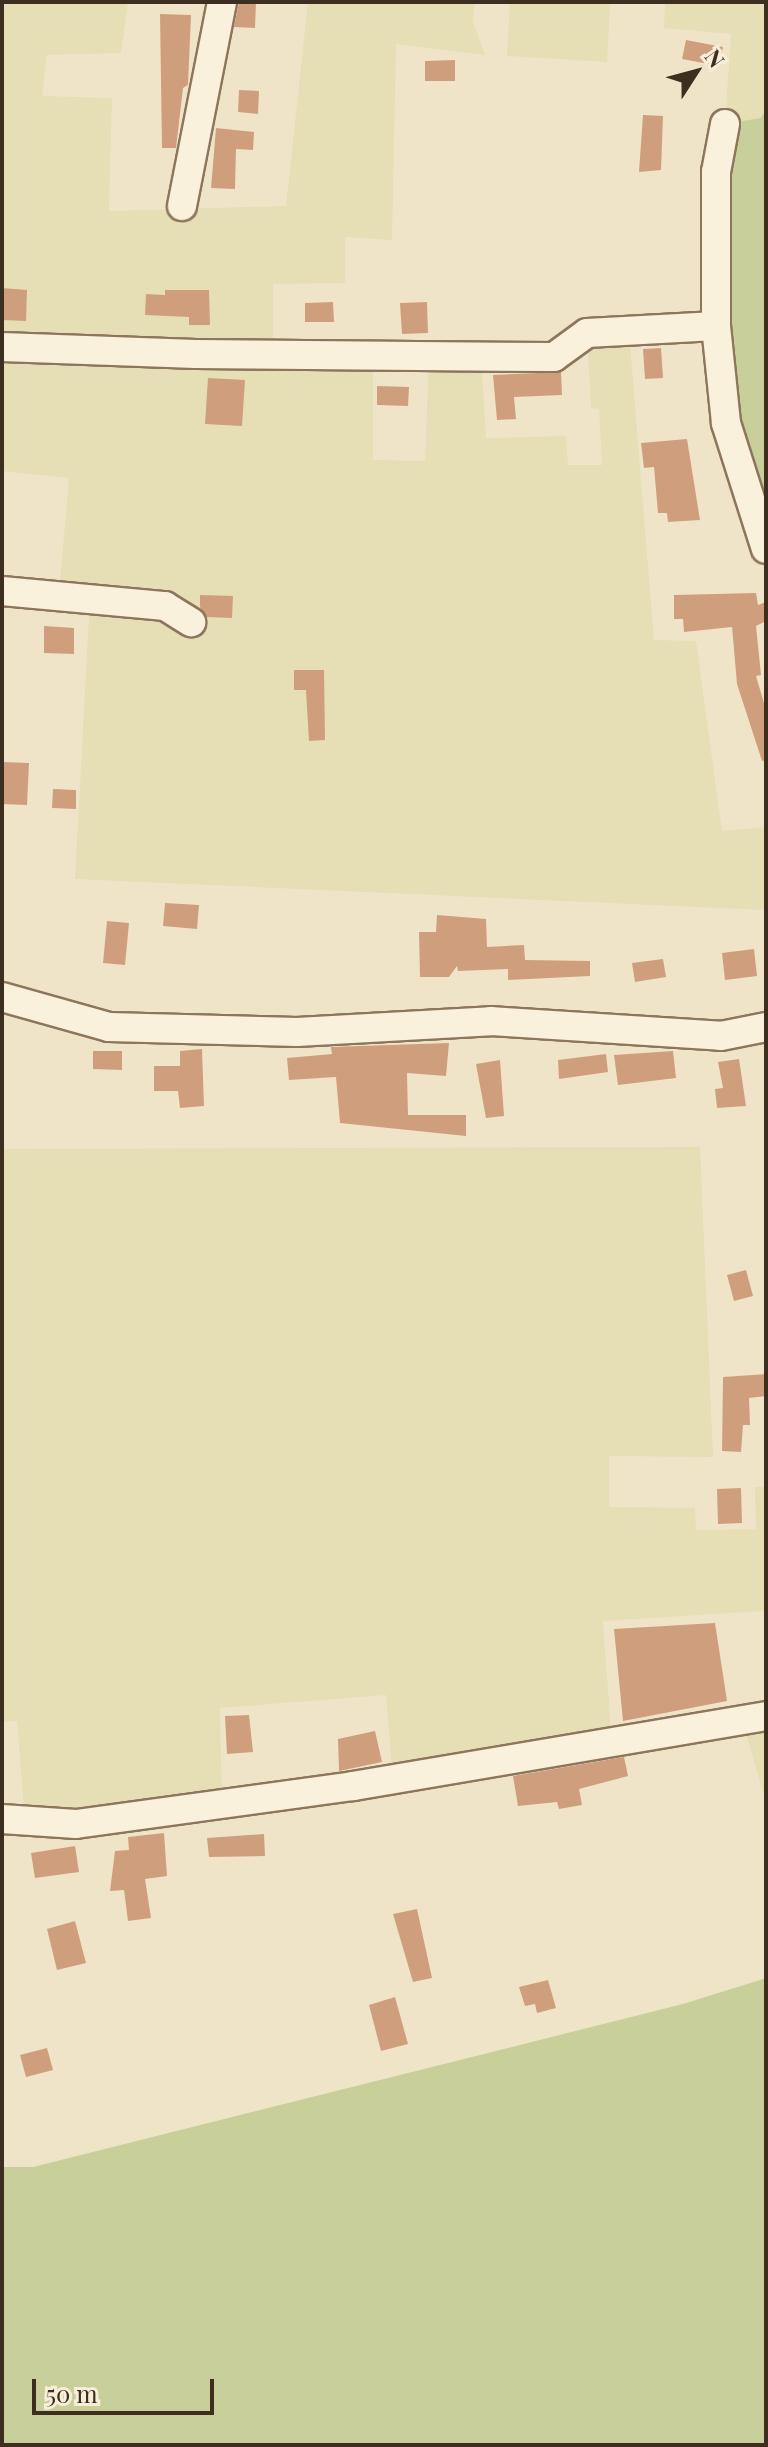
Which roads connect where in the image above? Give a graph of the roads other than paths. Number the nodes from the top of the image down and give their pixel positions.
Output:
1 (222, 2) edge
2 (725, 124) dead end
3 (182, 206) dead end
4 (716, 326) junction
5 (2, 347) edge
6 (766, 549) edge
7 (2, 591) edge
8 (191, 622) dead end
9 (2, 997) edge
10 (766, 1027) edge
11 (766, 1716) edge
12 (2, 1819) edge

1 - 3 street
2 - 4 street
4 - 5 street
4 - 6 street
7 - 8 street
9 - 10 street
11 - 12 street

